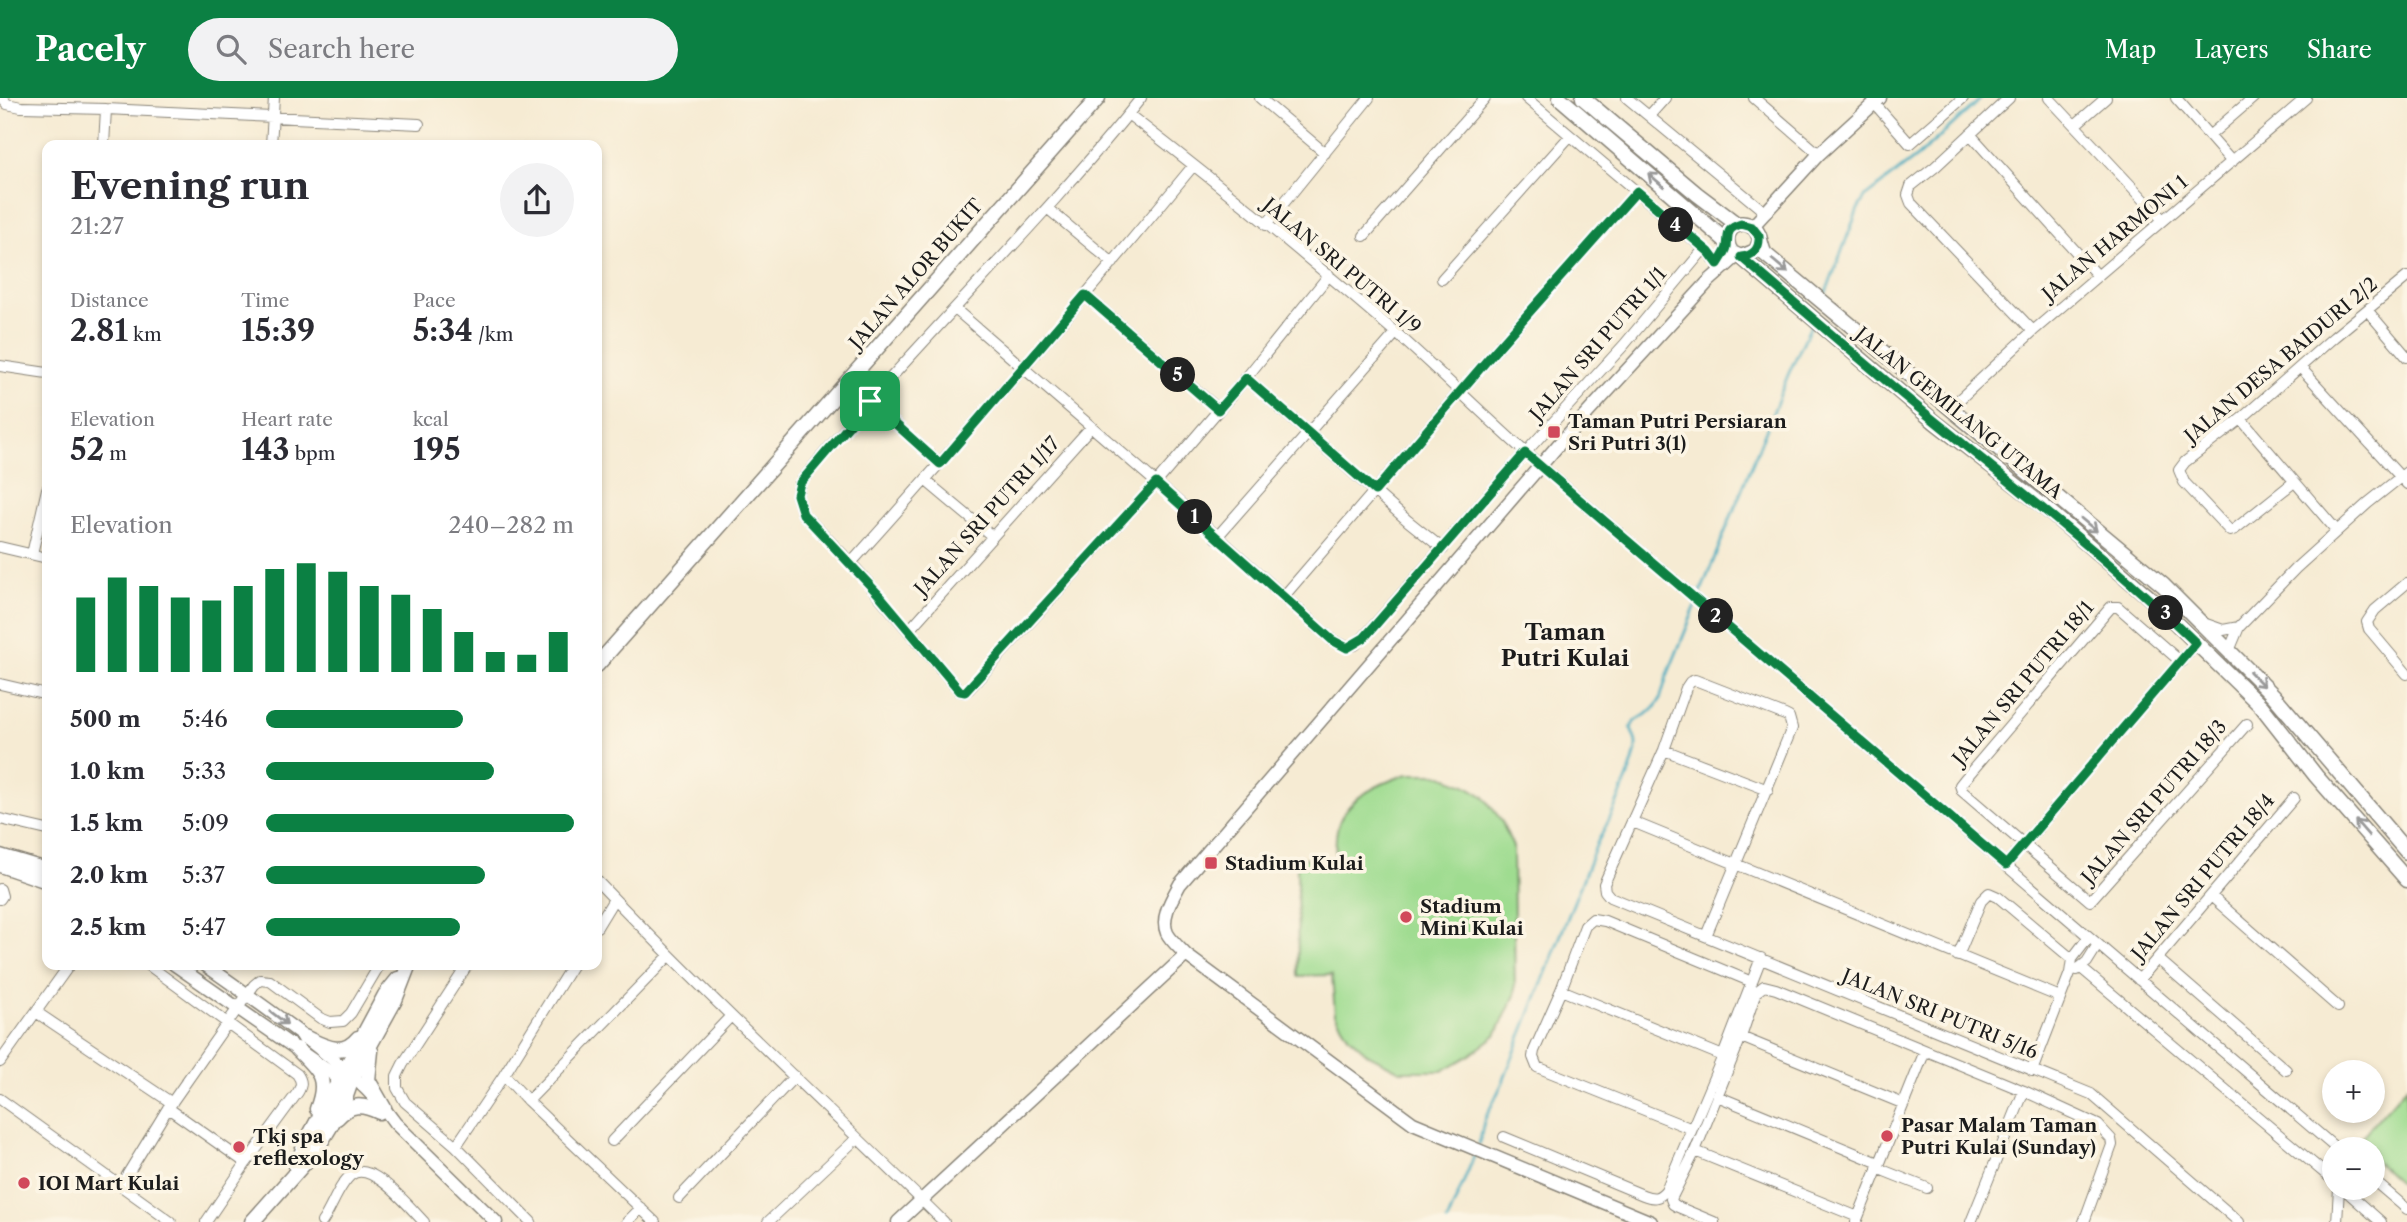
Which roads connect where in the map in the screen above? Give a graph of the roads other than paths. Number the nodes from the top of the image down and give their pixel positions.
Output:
1 (2, 98) edge
2 (274, 98) edge
3 (1098, 98) edge
4 (1141, 98) edge
5 (1259, 98) edge
6 (1370, 98) edge
7 (1485, 98) edge
8 (1526, 98) edge
9 (1560, 98) edge
10 (1584, 98) edge
11 (1627, 98) edge
12 (1665, 98) edge
13 (1754, 98) edge
14 (1963, 98) edge
15 (2009, 98) edge
16 (2049, 98) edge
17 (2106, 98) edge
18 (2176, 98) edge
19 (2253, 98) edge
20 (2306, 98) edge
21 (1877, 101) edge
22 (106, 109) junction
23 (1128, 114) junction
24 (1649, 116) junction
25 (273, 117) junction
26 (419, 124) dead end
27 (2075, 125) junction
28 (1970, 134) junction
29 (1570, 136) junction
30 (2209, 136) junction
31 (104, 140) edge
32 (271, 140) edge
33 (1325, 153) junction
34 (1819, 154) junction
35 (2232, 162) junction
36 (1193, 166) junction
37 (1637, 191) junction
38 (1047, 208) junction
39 (1766, 213) junction
40 (2163, 220) junction
41 (1266, 225) junction
42 (1745, 226) junction
43 (1364, 236) dead end
44 (1760, 241) junction
45 (1704, 249) junction
46 (1733, 250) junction
47 (1113, 263) junction
48 (1718, 264) junction
49 (1329, 275) junction
50 (2098, 276) junction
51 (2407, 277) edge
52 (1442, 279) dead end
53 (1709, 281) junction
54 (1085, 295) junction
55 (955, 309) junction
56 (2367, 310) junction
57 (2033, 331) junction
58 (1396, 333) junction
59 (2407, 357) edge
60 (0, 366) edge
61 (1022, 367) junction
62 (2300, 367) junction
63 (42, 372) edge
64 (1246, 378) junction
65 (1459, 393) junction
66 (870, 401) junction
67 (1949, 409) junction
68 (1218, 410) junction
69 (2241, 419) junction
70 (1091, 427) junction
71 (1310, 433) junction
72 (1525, 453) junction
73 (940, 464) junction
74 (1540, 466) junction
75 (2405, 478) edge
76 (925, 480) junction
77 (2294, 482) junction
78 (1156, 483) junction
79 (1375, 491) junction
80 (42, 511) edge
81 (2337, 531) junction
82 (992, 536) junction
83 (1216, 538) junction
84 (0, 547) edge
85 (1443, 549) junction
86 (32, 554) junction
87 (42, 557) edge
88 (851, 563) junction
89 (2407, 583) edge
90 (1284, 596) junction
91 (2199, 622) junction
92 (2239, 626) junction
93 (909, 629) junction
94 (2196, 643) junction
95 (2229, 651) junction
96 (602, 657) edge
97 (2181, 662) junction
98 (2407, 674) edge
99 (0, 684) edge
100 (42, 694) edge
101 (2247, 724) dead end
102 (1664, 750) junction
103 (1768, 790) junction
104 (2294, 798) dead end
105 (0, 819) edge
106 (1633, 822) junction
107 (42, 829) edge
108 (2023, 845) junction
109 (2407, 852) edge
110 (0, 855) edge
111 (1737, 865) junction
112 (2006, 865) junction
113 (0, 866) edge
114 (42, 868) edge
115 (42, 880) edge
116 (2407, 880) edge
117 (602, 886) edge
118 (0, 889) edge
119 (2211, 896) junction
120 (0, 899) edge
121 (614, 899) junction
122 (602, 919) edge
123 (1706, 936) junction
124 (2088, 938) junction
125 (2098, 946) junction
126 (1186, 955) junction
127 (669, 956) junction
128 (1958, 956) junction
129 (1761, 958) junction
130 (2158, 958) junction
131 (2072, 959) junction
132 (2081, 968) junction
133 (66, 970) edge
134 (155, 970) edge
135 (182, 970) edge
136 (213, 970) edge
137 (376, 970) edge
138 (406, 970) edge
139 (464, 970) edge
140 (569, 970) edge
141 (2070, 973) junction
142 (2139, 980) junction
143 (1756, 984) junction
144 (1561, 990) junction
145 (248, 994) junction
146 (2060, 997) junction
147 (2338, 1007) dead end
148 (237, 1009) junction
149 (36, 1012) junction
150 (730, 1017) junction
151 (228, 1022) junction
152 (377, 1022) junction
153 (1741, 1037) junction
154 (301, 1043) junction
155 (1925, 1051) junction
156 (1723, 1056) junction
157 (0, 1062) edge
158 (2032, 1070) junction
159 (2286, 1070) dead end
160 (504, 1075) junction
161 (795, 1076) junction
162 (347, 1077) junction
163 (2024, 1091) junction
164 (1717, 1096) junction
165 (0, 1099) edge
166 (528, 1101) junction
167 (1904, 1104) junction
168 (170, 1106) junction
169 (382, 1110) junction
170 (330, 1127) junction
171 (1692, 1129) junction
172 (2323, 1137) edge
173 (1504, 1138) dead end
174 (856, 1139) junction
175 (612, 1141) dead end
176 (305, 1143) junction
177 (456, 1146) junction
178 (1695, 1151) junction
179 (246, 1163) junction
180 (1878, 1166) junction
181 (2322, 1171) edge
182 (294, 1172) junction
183 (121, 1185) junction
184 (1927, 1188) dead end
185 (2385, 1190) edge
186 (679, 1198) dead end
187 (921, 1199) junction
188 (2340, 1200) edge
189 (2355, 1200) edge
190 (641, 1208) junction
191 (2407, 1209) edge
192 (1857, 1219) edge
193 (171, 1222) edge
194 (206, 1222) edge
195 (252, 1222) edge
196 (323, 1222) edge
197 (424, 1222) edge
198 (496, 1222) edge
199 (530, 1222) edge
200 (627, 1222) edge
201 (655, 1222) edge
202 (768, 1222) edge
203 (898, 1222) edge
204 (944, 1222) edge
205 (1651, 1222) edge
206 (1714, 1222) edge
207 (1972, 1222) edge
208 (2084, 1222) edge
209 (2239, 1222) edge
210 (2337, 1222) edge
211 (2381, 1222) edge

1 - 22 street
2 - 25 street
3 - 96 main road, JALAN ALOR BUKIT
4 - 23 street
5 - 33 street
6 - 33 street
7 - 43 street
8 - 29 street
46 -> 9 main road, JALAN GEMILANG UTAMA
10 - 42 main road
11 - 24 street
12 - 24 street
13 - 34 street
14 - 21 street
15 - 28 street
16 - 27 street
17 - 27 street
18 - 30 street
19 - 30 street
20 - 35 street, JALAN HARMONI 1
21 - 34 street
22 - 25 street
22 - 31 street
23 - 36 street, JALAN SRI PUTRI 1/9
23 - 38 street
24 - 39 street
25 - 26 street
25 - 32 street
27 - 40 street
28 - 50 street
28 - 57 street
29 - 37 street
29 - 52 street
30 - 35 street
33 - 41 street
34 - 39 street
35 - 40 street, JALAN HARMONI 1
36 - 41 street, JALAN SRI PUTRI 1/9
36 - 47 street
37 - 45 street
37 - 65 street
38 - 47 street
38 - 55 street
39 - 42 street
40 - 50 street, JALAN HARMONI 1
41 - 49 street, JALAN SRI PUTRI 1/9
42 - 44 main road
42 - 46 main road
44 - 46 main road
44 -> 67 main road, JALAN GEMILANG UTAMA
45 - 48 street
45 - 72 street, JALAN SRI PUTRI 1/1
46 - 48 street
46 - 53 street
46 - 94 main road, JALAN GEMILANG UTAMA
47 - 54 street
48 - 53 street
49 - 58 street, JALAN SRI PUTRI 1/9
49 - 64 street
50 - 57 street, JALAN HARMONI 1
51 - 56 street, JALAN DESA BAIDURI 2/2
53 - 74 street
54 - 61 street
54 - 68 street
55 - 61 street
55 - 66 street
56 - 59 street
56 - 62 street, JALAN DESA BAIDURI 2/2
57 - 67 street, JALAN HARMONI 1
58 - 65 street, JALAN SRI PUTRI 1/9
58 - 71 street
60 - 63 street
61 - 70 street
61 - 73 street
62 - 69 street, JALAN DESA BAIDURI 2/2
62 - 75 street
64 - 68 street
64 - 71 street
65 - 72 street, JALAN SRI PUTRI 1/9
65 - 79 street
66 - 73 street
66 - 88 street
67 -> 91 main road, JALAN GEMILANG UTAMA
68 - 78 street
69 - 77 street
69 - 77 street, JALAN DESA BAIDURI 2/2
70 - 78 street
70 - 82 street, JALAN SRI PUTRI 1/17
71 - 79 street
71 - 83 street
72 - 74 street, JALAN SRI PUTRI 1/9
72 - 85 street, JALAN SRI PUTRI 1/1
73 - 76 street
74 - 112 street, JALAN SRI PUTRI 1/9
74 - 126 street
75 - 81 street
76 - 82 street
76 - 88 street
77 - 81 street
78 - 83 street
78 - 93 street
79 - 85 street
79 - 90 street
80 - 86 street
81 - 92 street
82 - 93 street, JALAN SRI PUTRI 1/17
83 - 90 street
84 - 86 street
85 - 90 street, JALAN SRI PUTRI 1/1
86 - 87 street
88 - 93 street
89 - 98 street
91 - 92 street
91 - 95 main road, JALAN GEMILANG UTAMA
92 - 95 street
94 - 97 street
116 -> 94 main road, JALAN GEMILANG UTAMA
95 -> 109 main road, JALAN GEMILANG UTAMA
97 - 108 street
97 - 108 street, JALAN SRI PUTRI 18/1
99 - 100 street
101 - 108 street, JALAN SRI PUTRI 18/3
102 - 103 street
102 - 103 street
102 - 106 street
103 - 111 street
104 - 119 street, JALAN SRI PUTRI 18/4
105 - 107 street
106 - 111 street
106 - 123 street, JALAN SRI PUTRI 5/16
108 - 112 street
110 - 114 street
111 - 123 street
111 - 128 street
112 - 124 street, JALAN SRI PUTRI 1/9
113 - 115 street
117 - 121 street
118 - 120 street
119 - 130 street, JALAN SRI PUTRI 18/4
119 - 147 street
121 - 122 street
121 - 127 street
123 - 129 street, JALAN SRI PUTRI 5/16
124 - 125 street, JALAN SRI PUTRI 1/9
124 - 131 street
125 - 132 street
125 - 142 street, JALAN SRI PUTRI 1/9
126 - 187 street
126 - 205 street
127 - 150 street
127 - 166 street
128 - 131 street
128 - 146 street
129 - 143 street
129 - 158 street, JALAN SRI PUTRI 5/16
130 - 142 street, JALAN SRI PUTRI 18/4
130 - 159 street
131 - 141 street
132 - 141 street
132 - 181 street
133 - 149 street
134 - 151 street
135 - 148 street
136 - 145 street
137 - 145 street
138 - 152 main road
139 - 177 street
140 - 160 street
141 - 146 street
142 - 172 street, JALAN SRI PUTRI 1/9
143 - 144 street
143 - 153 street
143 - 155 street
143 - 156 street
144 - 156 street
144 - 171 street
145 - 148 street
145 -> 154 street
146 - 158 street
148 - 151 street
148 - 154 street
149 - 157 street
149 - 168 street
150 - 161 street
150 - 175 street
151 - 168 street
151 - 179 street
152 - 154 main road
152 - 162 main road
152 - 169 main road
153 - 164 street
153 - 167 street
154 - 162 street
154 - 176 main road
155 - 163 street
155 - 167 street
156 - 171 street
158 - 209 street, JALAN SRI PUTRI 5/16
160 - 166 street
160 - 177 street
161 - 174 street
161 - 186 street
162 - 169 street
162 - 170 main road
162 - 176 main road
163 - 207 street
163 - 208 street
164 - 178 street
164 - 180 street
165 - 183 street
166 - 190 street
167 - 180 street
168 - 179 street
168 - 183 street
169 - 170 main road
169 - 198 street
170 - 182 main road
171 - 173 street
174 - 187 street
174 - 202 street
176 - 182 main road
177 - 199 street
178 - 192 street
178 - 206 street
179 - 194 street
180 - 184 street
180 - 192 street
182 - 195 main road
183 - 193 street
185 - 191 street
187 - 203 street
187 - 204 street
188 - 210 street
189 - 211 street
190 - 200 street
190 - 201 street
196 - 197 street

